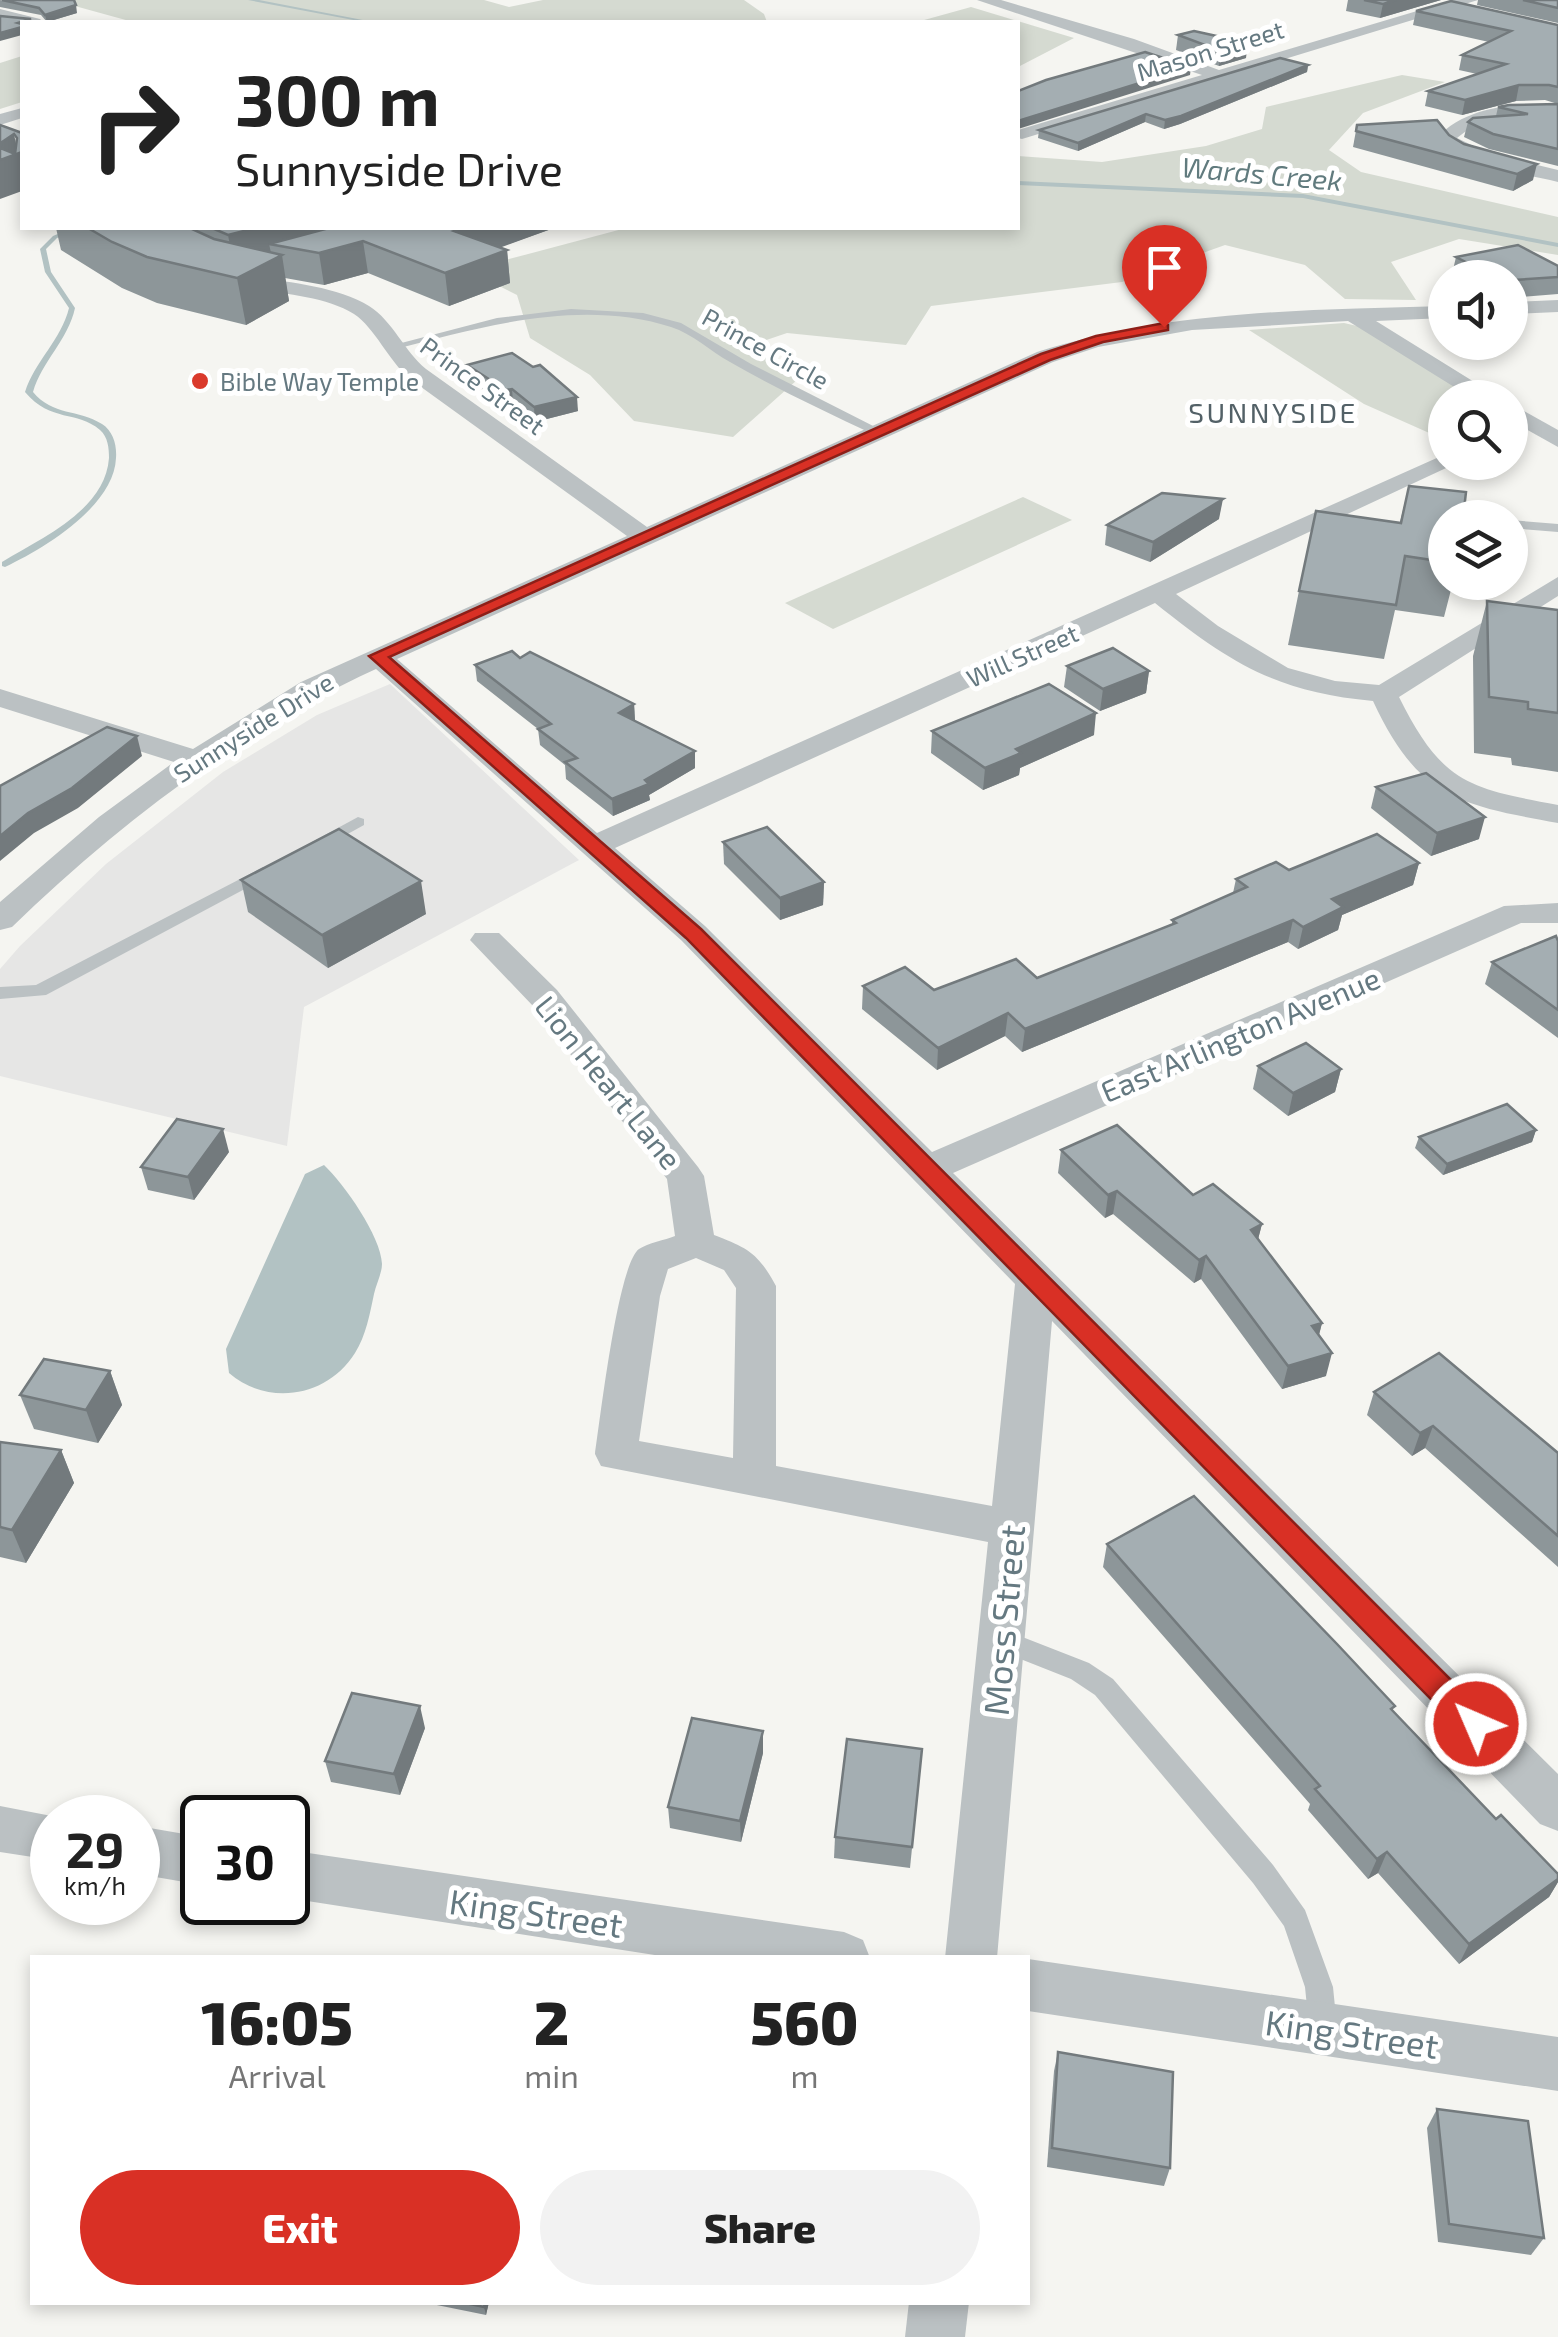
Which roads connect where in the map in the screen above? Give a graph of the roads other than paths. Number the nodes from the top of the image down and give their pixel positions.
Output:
1 (985, 0) edge
2 (1417, 0) edge
3 (1446, 7) junction
4 (1474, 7) edge
5 (1215, 74) junction
6 (1558, 112) edge
7 (1022, 134) edge
8 (1558, 176) edge
9 (283, 263) edge
10 (1558, 306) edge
11 (1528, 307) edge
12 (1428, 313) edge
13 (1354, 316) junction
14 (392, 348) junction
15 (1459, 380) edge
16 (1528, 430) edge
17 (878, 432) junction
18 (1558, 440) edge
19 (1428, 471) edge
20 (1528, 526) edge
21 (1558, 528) edge
22 (644, 537) junction
23 (1558, 584) edge
24 (1159, 594) junction
25 (377, 656) junction
26 (1384, 694) junction
27 (0, 698) edge
28 (195, 759) junction
29 (1558, 814) edge
30 (358, 822) dead end
31 (596, 845) junction
32 (306, 850) edge
33 (288, 859) edge
34 (1558, 914) edge
35 (0, 920) edge
36 (486, 940) dead end
37 (0, 993) edge
38 (925, 1170) junction
39 (696, 1243) junction
40 (1035, 1282) junction
41 (754, 1480) junction
42 (1012, 1528) junction
43 (1001, 1640) junction
44 (1558, 1808) edge
45 (0, 1829) edge
46 (30, 1834) edge
47 (310, 1877) edge
48 (824, 1955) edge
49 (971, 1955) edge
50 (1030, 1985) edge
51 (1323, 2029) junction
52 (1558, 2064) edge
53 (939, 2305) edge
54 (936, 2337) edge

1 - 5 street
2 - 3 street
3 - 4 street, Mason Street
3 - 5 street, Mason Street
5 - 7 street, Mason Street
6 - 8 street
9 - 14 street, Prince Street
10 - 11 street
12 - 13 street, Sunnyside Drive
13 - 15 street
13 - 17 street, Sunnyside Drive
14 - 17 lane, Prince Circle
14 - 22 street, Prince Street
16 - 18 street
17 - 22 street, Sunnyside Drive
19 - 24 street, Will Street
20 - 21 lane
22 - 25 street, Sunnyside Drive
23 - 26 street
24 - 26 street
24 - 31 street, Will Street
25 - 28 street, Sunnyside Drive
25 - 31 street
26 - 29 street
27 - 28 street
28 - 35 street, Sunnyside Drive
30 - 32 lane
31 - 38 street
33 - 37 lane
34 - 38 street, East Arlington Avenue
36 - 39 street, Lion Heart Lane
38 - 40 street
39 - 41 street
39 - 41 street
40 - 42 street, Moss Street
40 - 44 street
41 - 42 street
42 - 43 street, Moss Street
43 - 49 street, Moss Street
43 - 51 lane
45 - 46 street
47 - 48 street, King Street
50 - 51 street, King Street
51 - 52 street, King Street
53 - 54 street

